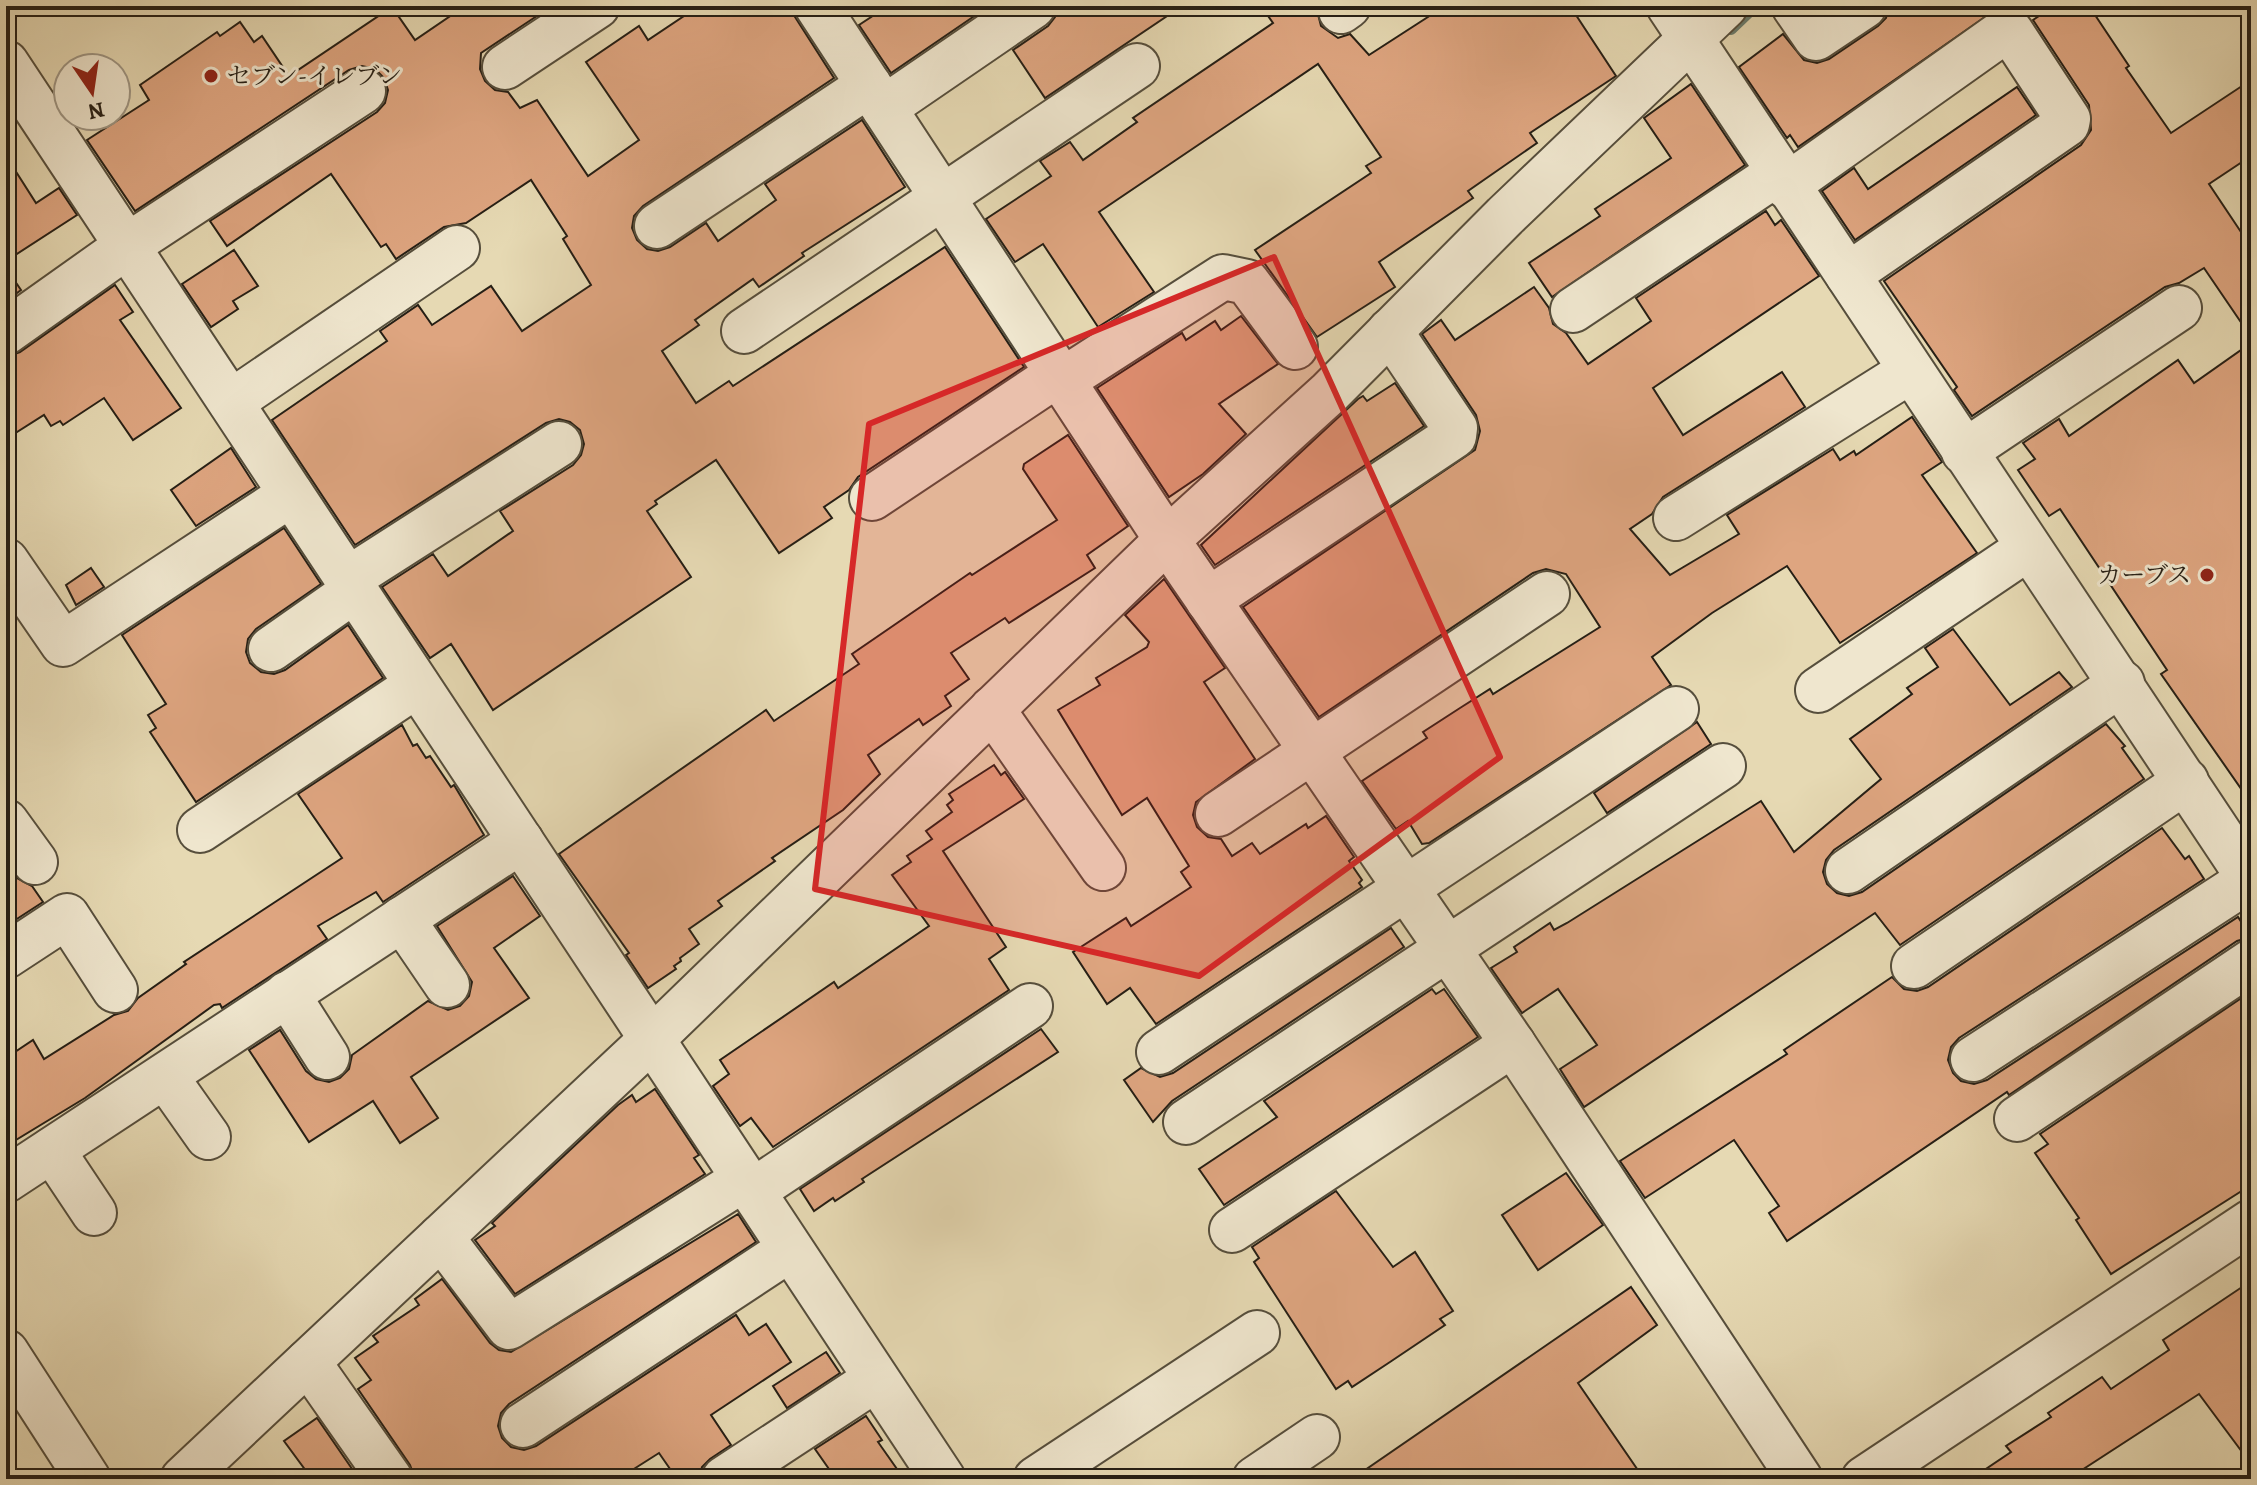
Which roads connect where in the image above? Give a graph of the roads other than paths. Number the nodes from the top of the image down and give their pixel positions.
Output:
1 (597, 6) edge
2 (1033, 6) edge
3 (1725, 6) edge
4 (1794, 6) edge
5 (1864, 6) edge
6 (819, 7) edge
7 (1680, 23) edge
8 (6, 63) edge
9 (1137, 66) dead end
10 (505, 67) dead end
11 (363, 91) dead end
12 (876, 96) junction
13 (1782, 180) junction
14 (943, 196) junction
15 (657, 226) dead end
16 (127, 246) junction
17 (457, 248) dead end
18 (1848, 275) junction
19 (2179, 308) dead end
20 (1573, 310) dead end
21 (744, 331) dead end
22 (1390, 331) junction
23 (6, 332) edge
24 (1295, 347) dead end
25 (1910, 371) junction
26 (1061, 377) junction
27 (231, 402) junction
28 (559, 444) dead end
29 (1964, 452) junction
30 (291, 494) junction
31 (872, 498) dead end
32 (1676, 518) dead end
33 (1167, 540) junction
34 (2028, 548) junction
35 (6, 561) edge
36 (351, 585) junction
37 (1547, 594) dead end
38 (1208, 600) junction
39 (271, 649) dead end
40 (2122, 683) junction
41 (417, 685) junction
42 (1818, 690) dead end
43 (992, 709) junction
44 (1676, 709) dead end
45 (1311, 750) junction
46 (1723, 766) dead end
47 (2186, 781) junction
48 (1218, 814) dead end
49 (6, 822) edge
50 (200, 830) dead end
51 (521, 841) junction
52 (35, 862) dead end
53 (1103, 868) dead end
54 (1848, 871) dead end
55 (2250, 880) edge
56 (1405, 887) junction
57 (402, 919) junction
58 (1446, 948) junction
59 (6, 956) edge
60 (2251, 962) edge
61 (1914, 966) dead end
62 (447, 985) dead end
63 (115, 990) dead end
64 (287, 994) junction
65 (1030, 1006) dead end
66 (652, 1039) junction
67 (1513, 1044) junction
68 (1159, 1052) dead end
69 (327, 1057) dead end
70 (1973, 1059) dead end
71 (165, 1076) junction
72 (2017, 1119) dead end
73 (1186, 1122) dead end
74 (208, 1137) dead end
75 (52, 1150) junction
76 (6, 1180) edge
77 (748, 1185) junction
78 (94, 1213) dead end
79 (2251, 1222) edge
80 (1232, 1230) dead end
81 (441, 1237) junction
82 (790, 1249) junction
83 (1257, 1333) dead end
84 (7, 1356) edge
85 (308, 1362) junction
86 (876, 1379) junction
87 (523, 1425) dead end
88 (1317, 1437) dead end
89 (939, 1478) edge
90 (88, 1479) edge
91 (183, 1479) edge
92 (390, 1479) edge
93 (724, 1479) edge
94 (1036, 1479) edge
95 (1255, 1479) edge
96 (1800, 1479) edge
97 (1864, 1479) edge

1 - 10 street
2 - 12 street
3 - 7 street
4 - 5 street
6 - 12 street
7 - 13 street
7 - 22 street
8 - 16 street
9 - 14 street
11 - 16 street
12 - 14 street
12 - 15 street
13 - 18 street
13 - 18 street
13 - 20 street
14 - 21 street
14 - 26 street
16 - 23 street
16 - 27 street
17 - 27 street
18 - 25 street
19 - 29 street
22 - 33 street
22 - 38 street
24 - 26 street
25 - 29 street
25 - 32 street
26 - 31 street
26 - 33 street
27 - 30 street
28 - 36 street
29 - 34 street
30 - 35 street
30 - 36 street
33 - 38 street
33 - 43 street
34 - 40 street
34 - 42 street
36 - 39 street
36 - 41 street
37 - 45 street
38 - 45 street
40 - 47 street
40 - 54 street
41 - 50 street
41 - 51 street
43 - 53 street
43 - 66 street
44 - 56 street
45 - 48 street
45 - 56 street
46 - 58 street
47 - 55 street
47 - 61 street
49 - 52 street
51 - 57 street
51 - 66 street
55 - 70 street
56 - 58 street
56 - 68 street
57 - 62 street
57 - 64 street
58 - 67 street
58 - 73 street
59 - 63 street
60 - 72 street
64 - 69 street
64 - 71 street
65 - 77 street
66 - 77 street
66 - 81 street
67 - 80 street
67 - 96 street
71 - 74 street
71 - 75 street
75 - 76 street
75 - 78 street
77 - 81 street
77 - 82 street
79 - 97 street
81 - 85 street
82 - 86 street
82 - 87 street
83 - 94 street
84 - 90 street
85 - 91 street
85 - 92 street
86 - 89 street
86 - 93 street
88 - 95 street

